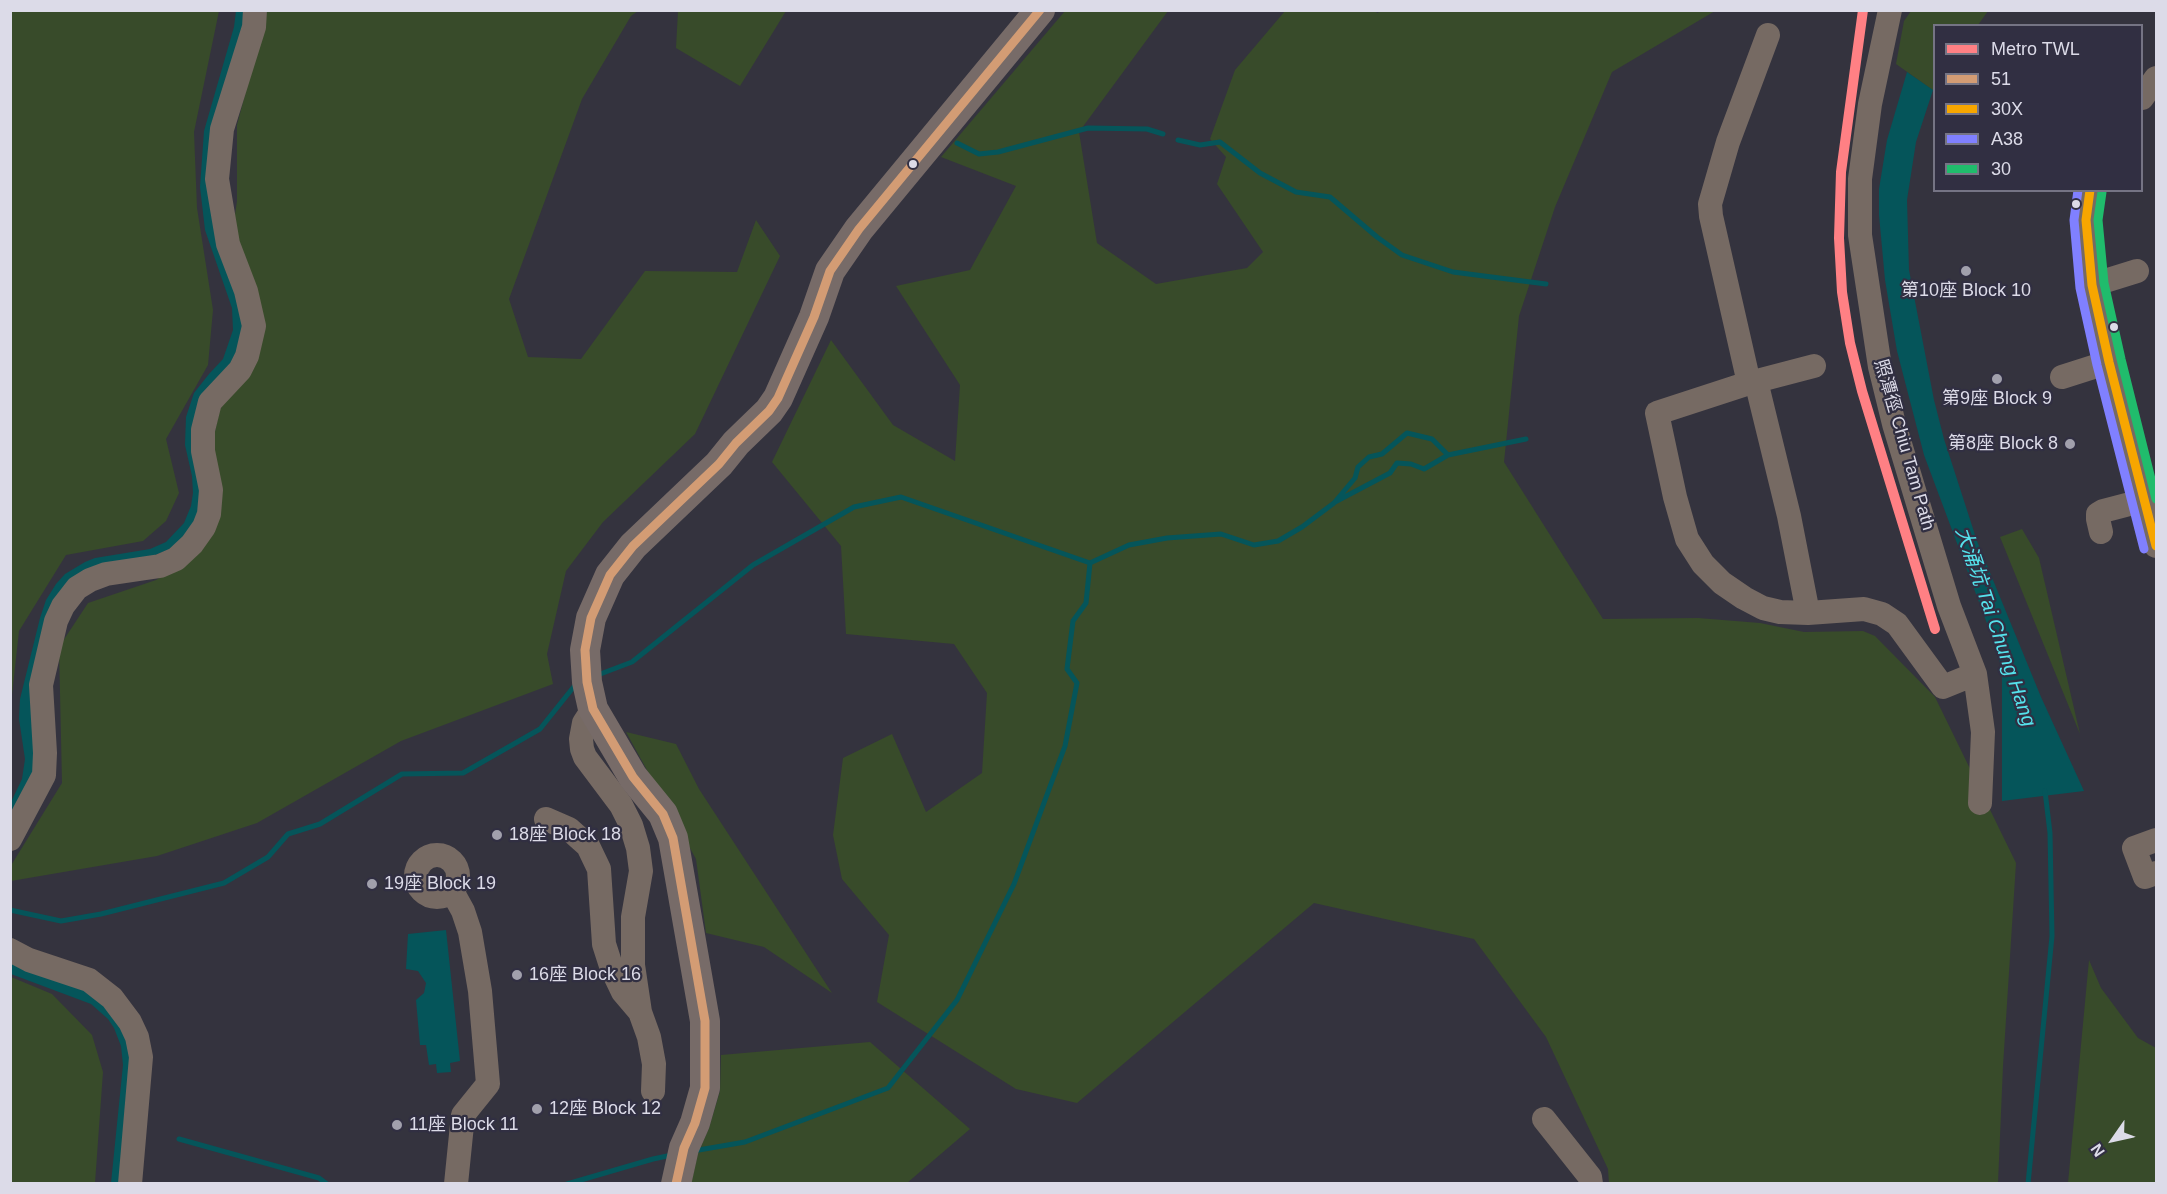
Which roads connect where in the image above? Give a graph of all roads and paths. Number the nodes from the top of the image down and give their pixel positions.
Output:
1 (255, 10) edge
2 (1040, 10) edge
3 (1890, 10) edge
4 (1768, 35) dead end
5 (2157, 78) edge
6 (2143, 97) edge
7 (2090, 192) edge
8 (2137, 271) dead end
9 (2092, 285) junction
10 (2109, 362) junction
11 (1814, 366) dead end
12 (2062, 376) dead end
13 (1753, 382) junction
14 (2145, 500) junction
15 (2101, 532) dead end
16 (2157, 546) edge
17 (1808, 613) junction
18 (1975, 675) junction
19 (590, 695) junction
20 (1980, 803) dead end
21 (546, 819) dead end
22 (10, 839) edge
23 (2148, 842) edge
24 (2153, 873) edge
25 (452, 891) dead end
26 (10, 950) edge
27 (640, 1012) junction
28 (653, 1090) dead end
29 (1544, 1119) dead end
30 (677, 1176) edge
31 (457, 1178) edge
32 (130, 1184) edge
33 (1591, 1184) edge

1 - 22 street
2 - 19 main road
3 - 18 street, 照潭徑 Chiu Tam Path
4 - 13 street
5 - 6 street
7 - 9 street
8 - 9 street
9 - 10 street
10 - 12 street
10 - 14 street
11 - 13 street
13 - 17 street
13 - 17 street
14 - 15 street
14 - 16 street
17 - 18 street
18 - 20 street, 照潭徑 Chiu Tam Path
19 - 27 street
19 - 30 main road
21 - 27 street
23 - 24 street
25 - 31 street
26 - 32 street
27 - 28 street
29 - 33 street

